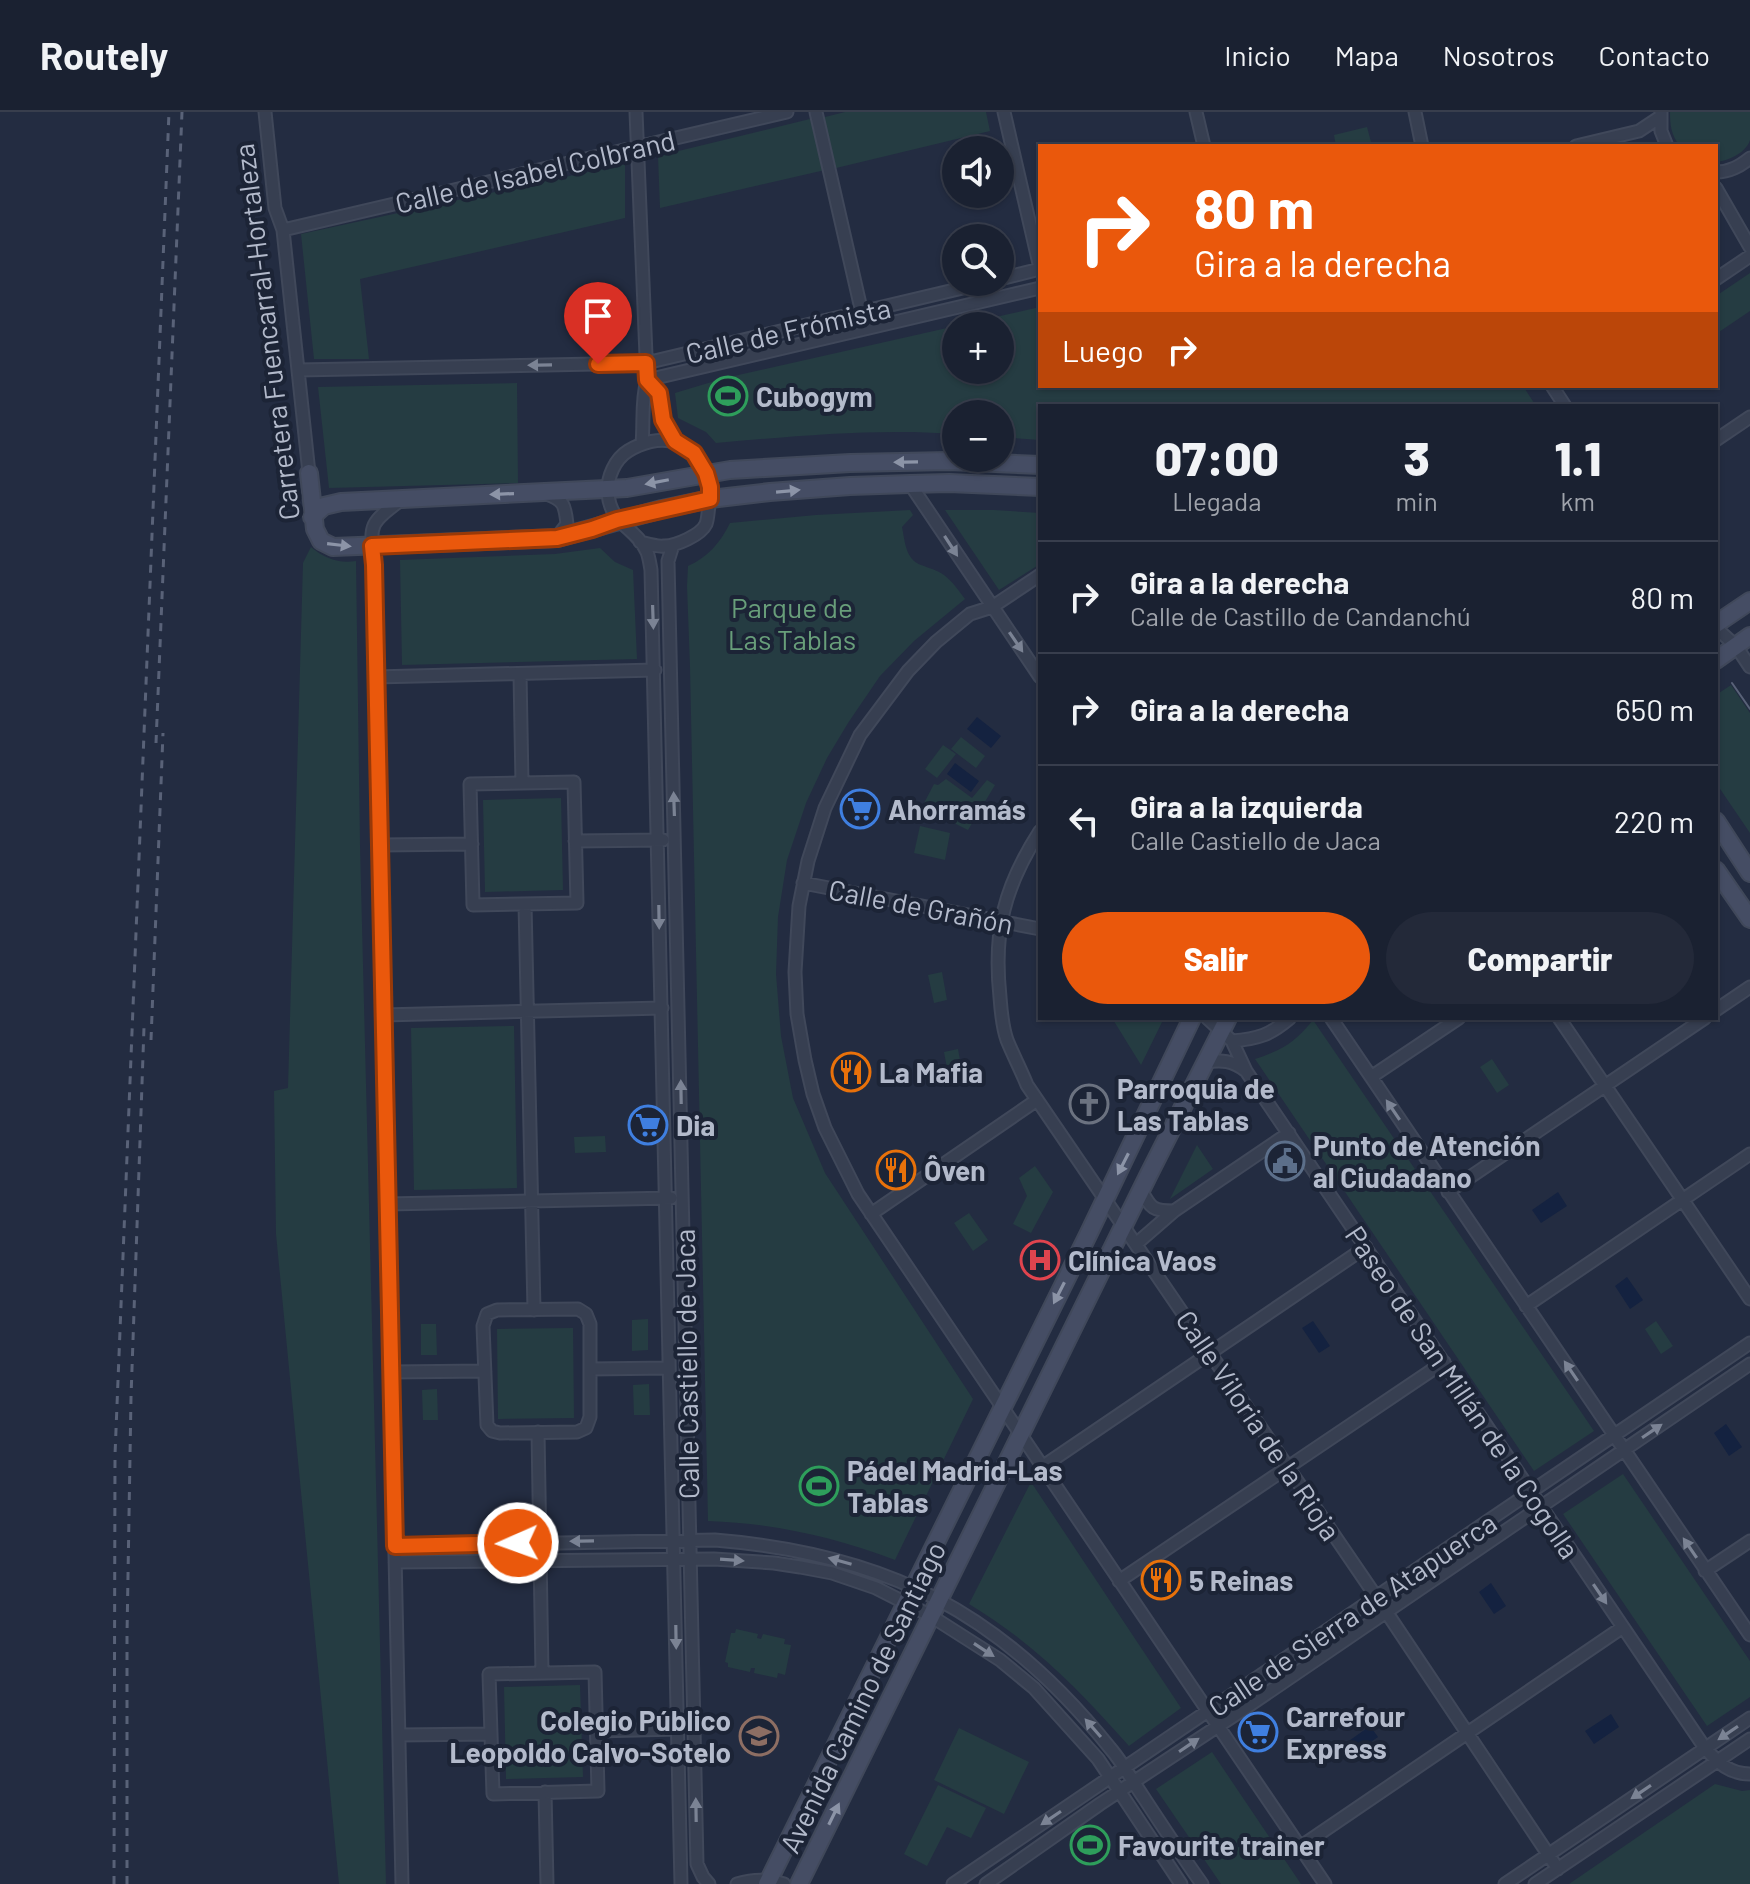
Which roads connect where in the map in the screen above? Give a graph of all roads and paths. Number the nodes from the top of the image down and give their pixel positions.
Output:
1 (265, 112) edge
2 (636, 112) edge
3 (787, 112) edge
4 (816, 112) edge
5 (1004, 112) edge
6 (1196, 112) edge
7 (1415, 112) edge
8 (1660, 114) edge
9 (1204, 144) edge
10 (1422, 144) edge
11 (1584, 144) edge
12 (1666, 144) edge
13 (636, 146) junction
14 (1750, 158) edge
15 (1718, 172) edge
16 (1718, 191) edge
17 (283, 230) junction
18 (1750, 247) edge
19 (1750, 256) edge
20 (1038, 259) edge
21 (1038, 269) edge
22 (1014, 275) edge
23 (1718, 278) edge
24 (1038, 288) edge
25 (942, 293) edge
26 (862, 313) junction
27 (646, 363) junction
28 (299, 370) junction
29 (647, 380) junction
30 (1750, 417) edge
31 (1718, 439) edge
32 (675, 441) junction
33 (642, 444) junction
34 (1038, 465) edge
35 (309, 473) junction
36 (706, 473) junction
37 (910, 484) junction
38 (1038, 487) edge
39 (607, 489) junction
40 (543, 493) junction
41 (402, 499) junction
42 (710, 499) junction
43 (341, 502) junction
44 (312, 517) junction
45 (617, 520) junction
46 (557, 538) junction
47 (640, 542) junction
48 (673, 545) junction
49 (372, 546) junction
50 (1038, 576) edge
51 (1750, 601) edge
52 (992, 607) junction
53 (1718, 625) edge
54 (1718, 628) edge
55 (1750, 636) edge
56 (1736, 646) junction
57 (1718, 659) edge
58 (1750, 667) edge
59 (655, 670) junction
60 (520, 674) junction
61 (1038, 674) edge
62 (375, 677) junction
63 (522, 783) junction
64 (1718, 824) edge
65 (1038, 834) edge
66 (657, 839) junction
67 (575, 841) junction
68 (675, 841) junction
69 (472, 844) junction
70 (380, 845) junction
71 (1718, 873) edge
72 (1750, 873) edge
73 (803, 883) junction
74 (525, 904) junction
75 (1750, 919) edge
76 (1002, 921) junction
77 (1038, 929) edge
78 (1750, 987) edge
79 (662, 1008) junction
80 (1718, 1009) edge
81 (527, 1011) junction
82 (383, 1015) junction
83 (1191, 1020) edge
84 (1288, 1020) edge
85 (1332, 1020) edge
86 (1456, 1020) edge
87 (1560, 1020) edge
88 (1702, 1020) edge
89 (1227, 1030) edge
90 (1205, 1062) junction
91 (1246, 1071) junction
92 (1371, 1077) junction
93 (1605, 1086) junction
94 (1037, 1100) junction
95 (1289, 1133) junction
96 (1750, 1154) edge
97 (1141, 1190) junction
98 (1448, 1192) junction
99 (666, 1198) junction
100 (682, 1198) junction
101 (1105, 1198) junction
102 (1682, 1200) junction
103 (532, 1201) junction
104 (387, 1204) junction
105 (1174, 1211) junction
106 (871, 1214) junction
107 (1123, 1226) junction
108 (1136, 1244) junction
109 (1366, 1247) junction
110 (1750, 1299) edge
111 (1526, 1306) junction
112 (534, 1310) junction
113 (1750, 1343) edge
114 (1210, 1353) junction
115 (1444, 1362) junction
116 (1750, 1364) edge
117 (669, 1368) junction
118 (590, 1369) junction
119 (485, 1371) junction
120 (391, 1372) junction
121 (1002, 1408) junction
122 (538, 1432) junction
123 (1020, 1435) junction
124 (1615, 1435) junction
125 (1625, 1450) junction
126 (1042, 1467) junction
127 (1287, 1468) junction
128 (1532, 1492) junction
129 (1541, 1506) junction
130 (673, 1540) junction
131 (690, 1540) junction
132 (1750, 1541) edge
133 (539, 1542) junction
134 (395, 1546) junction
135 (674, 1559) junction
136 (691, 1559) junction
137 (539, 1561) junction
138 (395, 1562) junction
139 (1705, 1571) junction
140 (1119, 1581) junction
141 (910, 1594) junction
142 (1377, 1598) junction
143 (939, 1599) junction
144 (1386, 1612) junction
145 (931, 1616) junction
146 (1623, 1627) junction
147 (1750, 1635) edge
148 (542, 1673) junction
149 (1208, 1711) junction
150 (1750, 1718) edge
151 (1219, 1726) junction
152 (678, 1729) junction
153 (596, 1731) junction
154 (1467, 1733) junction
155 (491, 1734) junction
156 (399, 1735) junction
157 (1750, 1739) edge
158 (1705, 1748) junction
159 (1716, 1762) junction
160 (1124, 1768) junction
161 (1750, 1774) edge
162 (1110, 1777) junction
163 (1133, 1782) junction
164 (545, 1792) junction
165 (1119, 1792) junction
166 (1300, 1847) junction
167 (1549, 1854) junction
168 (1558, 1869) junction
169 (773, 1883) edge
170 (402, 1884) edge
171 (547, 1884) edge
172 (681, 1884) edge
173 (709, 1884) edge
174 (737, 1884) edge
175 (799, 1884) edge
176 (953, 1884) edge
177 (986, 1884) edge
178 (1181, 1884) edge
179 (1202, 1884) edge
180 (1325, 1884) edge
181 (1505, 1884) edge
182 (1535, 1884) edge

1 - 17 street, Carretera Fuencarral-Hortaleza
2 - 13 street
3 - 13 street, Calle de Isabel Colbrand
4 - 26 street
5 - 20 street
6 - 9 street
7 - 10 street
8 - 11 street
8 - 12 street
13 - 17 street, Calle de Isabel Colbrand
13 - 27 street
14 - 15 street
16 - 18 street
17 - 28 street, Carretera Fuencarral-Hortaleza
19 - 23 street
21 - 22 street
24 - 29 street, Calle de Frómista
25 - 26 street, Calle de Frómista
26 - 27 street, Calle de Frómista
27 -> 28 street, Calle de Frómista
27 - 29 street
28 - 35 street, Carretera Fuencarral-Hortaleza
29 - 32 street
29 - 33 street
30 - 31 street
32 - 33 street
32 - 36 street
33 - 39 street
34 -> 36 street
35 - 43 street
35 - 44 street, Carretera Fuencarral-Hortaleza
36 -> 39 street
36 - 42 street
37 - 38 street, Carretera Fuencarral-Hortaleza
42 -> 37 street, Carretera Fuencarral-Hortaleza
37 -> 52 street
39 - 40 street
39 - 45 street, Calle Castiello de Jaca
40 -> 41 street
40 - 46 street
41 - 43 street
41 - 49 street
42 - 45 street, Carretera Fuencarral-Hortaleza
42 - 48 street
43 - 44 street
44 -> 49 street, Carretera Fuencarral-Hortaleza
45 - 46 street, Carretera Fuencarral-Hortaleza
45 - 47 street, Calle Castiello de Jaca
46 - 49 street, Carretera Fuencarral-Hortaleza
47 - 48 street
47 -> 59 street, Calle Castiello de Jaca
68 -> 48 street, Calle Castiello de Jaca
49 - 62 street
50 - 52 street
51 - 53 street
52 -> 61 street
52 - 73 street
54 - 56 street
55 - 56 street
56 - 57 street
56 - 58 street
59 - 60 street
59 - 66 street, Calle Castiello de Jaca
60 - 62 street
60 - 63 street
62 - 70 street
63 - 67 street
63 - 69 street
64 - 72 street
65 - 76 street, Calle Viloria de la Rioja
66 - 67 street
66 - 68 street
66 -> 79 street, Calle Castiello de Jaca
67 - 74 street
100 -> 68 street, Calle Castiello de Jaca
69 - 70 street
69 - 74 street
70 - 82 street
71 - 75 street
73 - 76 street, Calle de Grañón
73 - 106 street
74 - 81 street
76 - 77 street, Calle de Grañón
76 - 94 street, Calle Viloria de la Rioja
78 - 80 street
79 - 81 street
79 - 99 street, Calle Castiello de Jaca
81 - 82 street
81 - 103 street
82 - 104 street
83 -> 101 street, Avenida Camino de Santiago
84 - 89 street
85 - 92 street
86 - 92 street
87 - 93 street
88 - 93 street
89 - 90 street, Avenida Camino de Santiago
89 - 91 street, Paseo de San Millán de la Cogolla
90 - 91 street
90 - 97 street, Avenida Camino de Santiago
91 - 95 street, Paseo de San Millán de la Cogolla
98 -> 92 street
93 - 98 street
93 - 102 street
94 - 101 street, Calle Viloria de la Rioja
94 - 106 street
95 - 105 street
95 - 109 street, Paseo de San Millán de la Cogolla
96 - 102 street
97 - 105 street
97 - 107 street, Avenida Camino de Santiago
98 - 111 street
99 - 100 street
99 - 103 street
99 - 117 street, Calle Castiello de Jaca
100 - 131 street, Calle Castiello de Jaca
101 - 107 street, Calle Viloria de la Rioja
101 -> 121 street, Avenida Camino de Santiago
102 - 110 street
102 - 111 street
103 - 104 street
103 - 112 street
104 - 120 street
105 - 108 street
106 - 121 street
107 - 108 street, Calle Viloria de la Rioja
107 - 123 street, Avenida Camino de Santiago
108 - 114 street, Calle Viloria de la Rioja
109 - 114 street
109 - 115 street, Paseo de San Millán de la Cogolla
124 -> 111 street
112 - 118 street
112 - 119 street
113 - 124 street, Calle de Sierra de Atapuerca
114 - 126 street
114 - 127 street, Calle Viloria de la Rioja
115 - 127 street
115 - 128 street, Paseo de San Millán de la Cogolla
125 -> 116 street, Calle de Sierra de Atapuerca
117 - 118 street
117 - 130 street, Calle Castiello de Jaca
118 - 122 street
119 - 120 street
119 - 122 street
120 - 134 street
121 - 123 street
121 - 141 street, Avenida Camino de Santiago
122 - 133 street
123 - 126 street
123 - 143 street, Avenida Camino de Santiago
124 - 125 street
124 - 128 street, Calle de Sierra de Atapuerca
125 - 129 street, Calle de Sierra de Atapuerca
139 -> 125 street
126 - 140 street
127 - 140 street
127 - 142 street, Calle Viloria de la Rioja
128 - 129 street, Paseo de San Millán de la Cogolla
128 - 142 street, Calle de Sierra de Atapuerca
129 - 144 street, Calle de Sierra de Atapuerca
129 -> 146 street, Paseo de San Millán de la Cogolla
130 - 131 street
130 -> 133 street
130 - 135 street, Calle Castiello de Jaca
131 - 136 street, Calle Castiello de Jaca
141 -> 131 street
132 - 139 street
133 - 134 street
133 - 137 street
134 - 138 street
135 - 136 street
135 - 137 street
135 -> 152 street, Calle Castiello de Jaca
136 -> 141 street
173 -> 136 street, Calle Castiello de Jaca
137 - 138 street
137 - 148 street
138 - 156 street
139 - 147 street
140 - 149 street
141 - 143 street
141 - 145 street
141 - 169 street, Avenida Camino de Santiago
142 - 144 street, Calle Viloria de la Rioja
142 - 149 street, Calle de Sierra de Atapuerca
143 - 145 street, Avenida Camino de Santiago
160 -> 143 street
144 - 151 street, Calle de Sierra de Atapuerca
144 - 154 street, Calle Viloria de la Rioja
145 -> 162 street
175 -> 145 street, Avenida Camino de Santiago
146 - 154 street
146 - 158 street, Paseo de San Millán de la Cogolla
148 - 153 street
148 - 155 street
149 - 151 street
149 - 160 street, Calle de Sierra de Atapuerca
150 -> 158 street
163 -> 151 street, Calle de Sierra de Atapuerca
151 - 166 street
152 - 153 street
152 - 172 street, Calle Castiello de Jaca
153 - 164 street
154 - 166 street
154 - 167 street, Calle Viloria de la Rioja
155 - 156 street
155 - 164 street
156 - 170 street
157 - 159 street
158 - 159 street, Paseo de San Millán de la Cogolla
158 -> 167 street
159 - 161 street
159 - 168 street
160 - 162 street, Calle de Sierra de Atapuerca
160 - 163 street
162 - 165 street
162 -> 176 street, Calle de Sierra de Atapuerca
163 - 165 street, Calle de Sierra de Atapuerca
163 - 179 street
164 - 171 street
165 - 177 street, Calle de Sierra de Atapuerca
165 - 178 street
166 - 180 street
167 - 168 street, Calle Viloria de la Rioja
167 - 181 street
168 - 182 street
169 - 174 street

